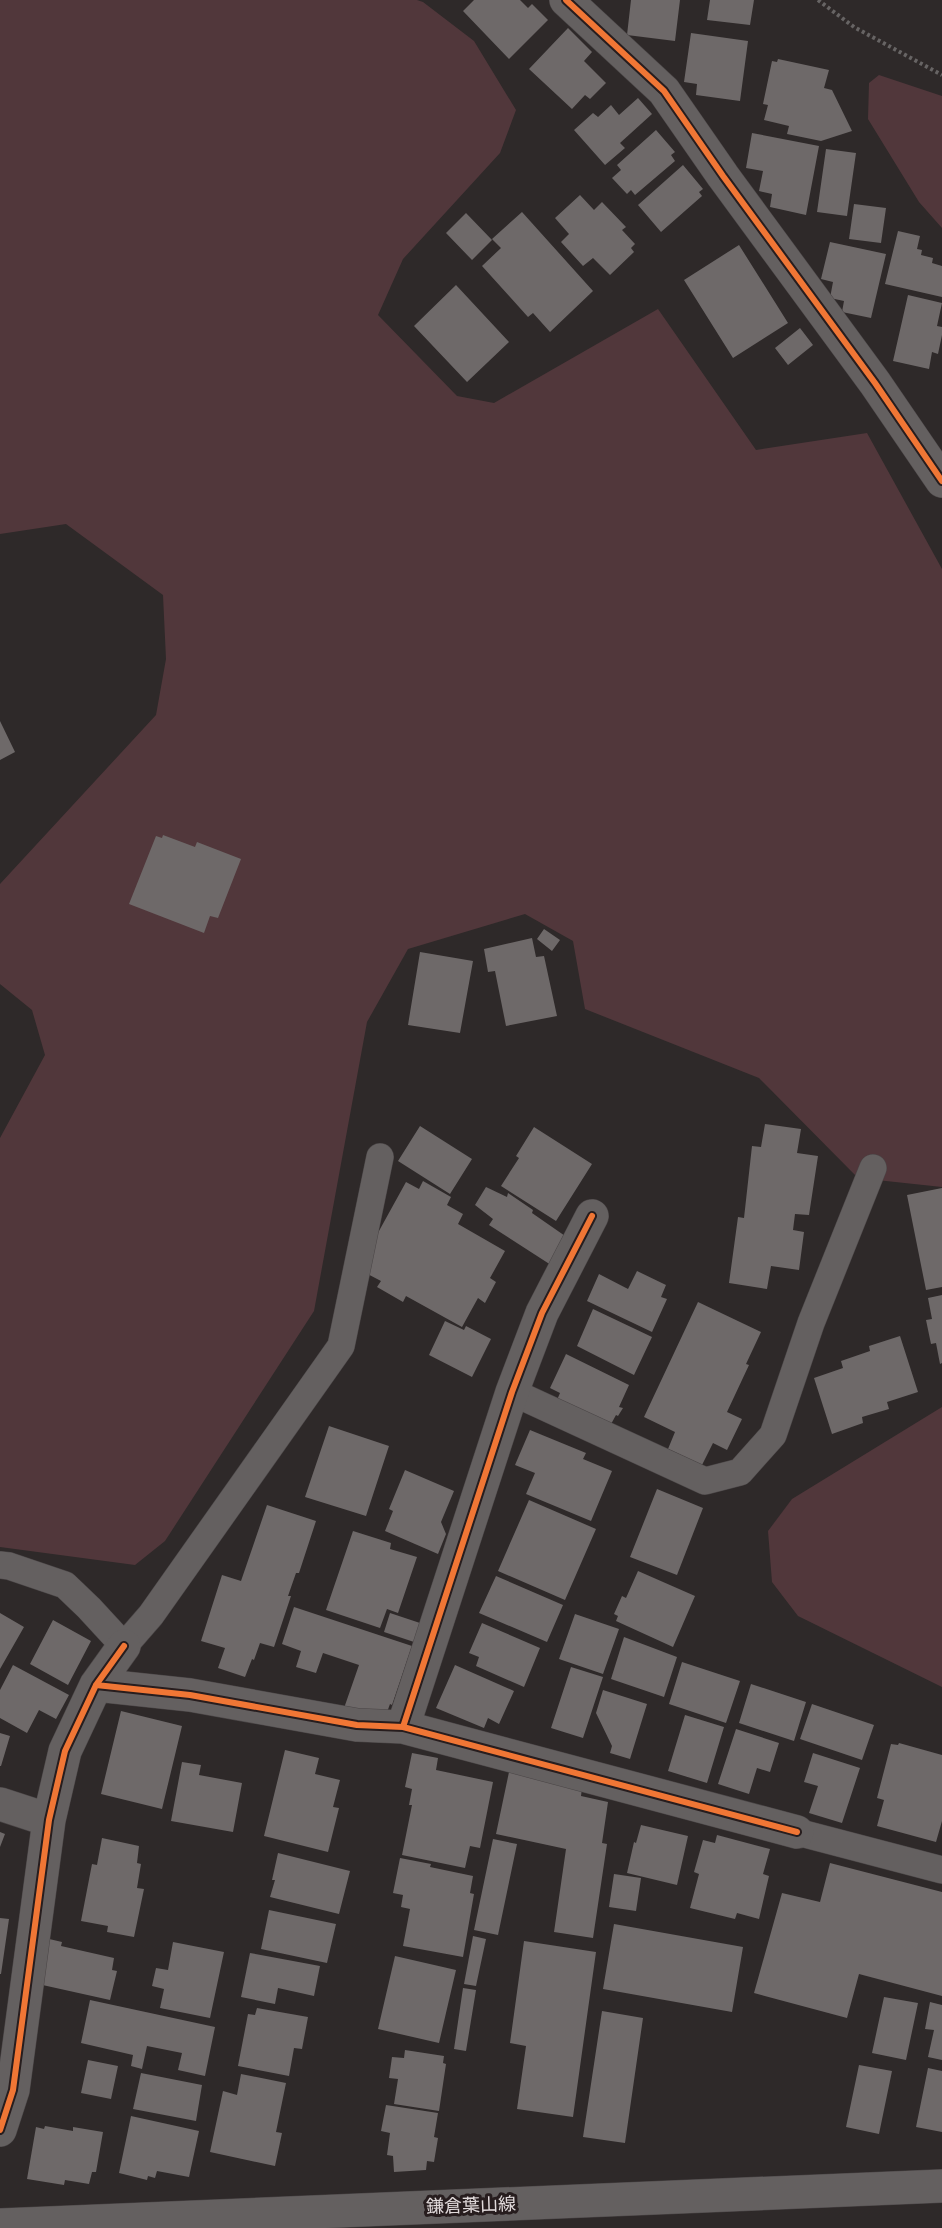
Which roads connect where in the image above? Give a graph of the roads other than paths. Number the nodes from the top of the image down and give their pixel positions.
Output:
1 (566, 0) edge
2 (942, 482) edge
3 (380, 1157) dead end
4 (873, 1167) dead end
5 (592, 1216) dead end
6 (512, 1392) junction
7 (0, 1565) edge
8 (124, 1646) junction
9 (96, 1685) junction
10 (403, 1728) junction
11 (0, 1804) edge
12 (49, 1820) junction
13 (798, 1832) joint
14 (942, 1870) edge
15 (0, 2130) edge
16 (942, 2186) edge
17 (0, 2225) edge

1 - 2 street
3 - 8 lane
4 - 6 lane
5 - 6 street
6 - 10 street
7 - 8 lane
8 - 9 street
9 - 10 street
9 - 12 street
10 - 13 street
11 - 12 street
12 - 15 street
13 - 14 lane
16 - 17 street, 鎌倉葉山線

